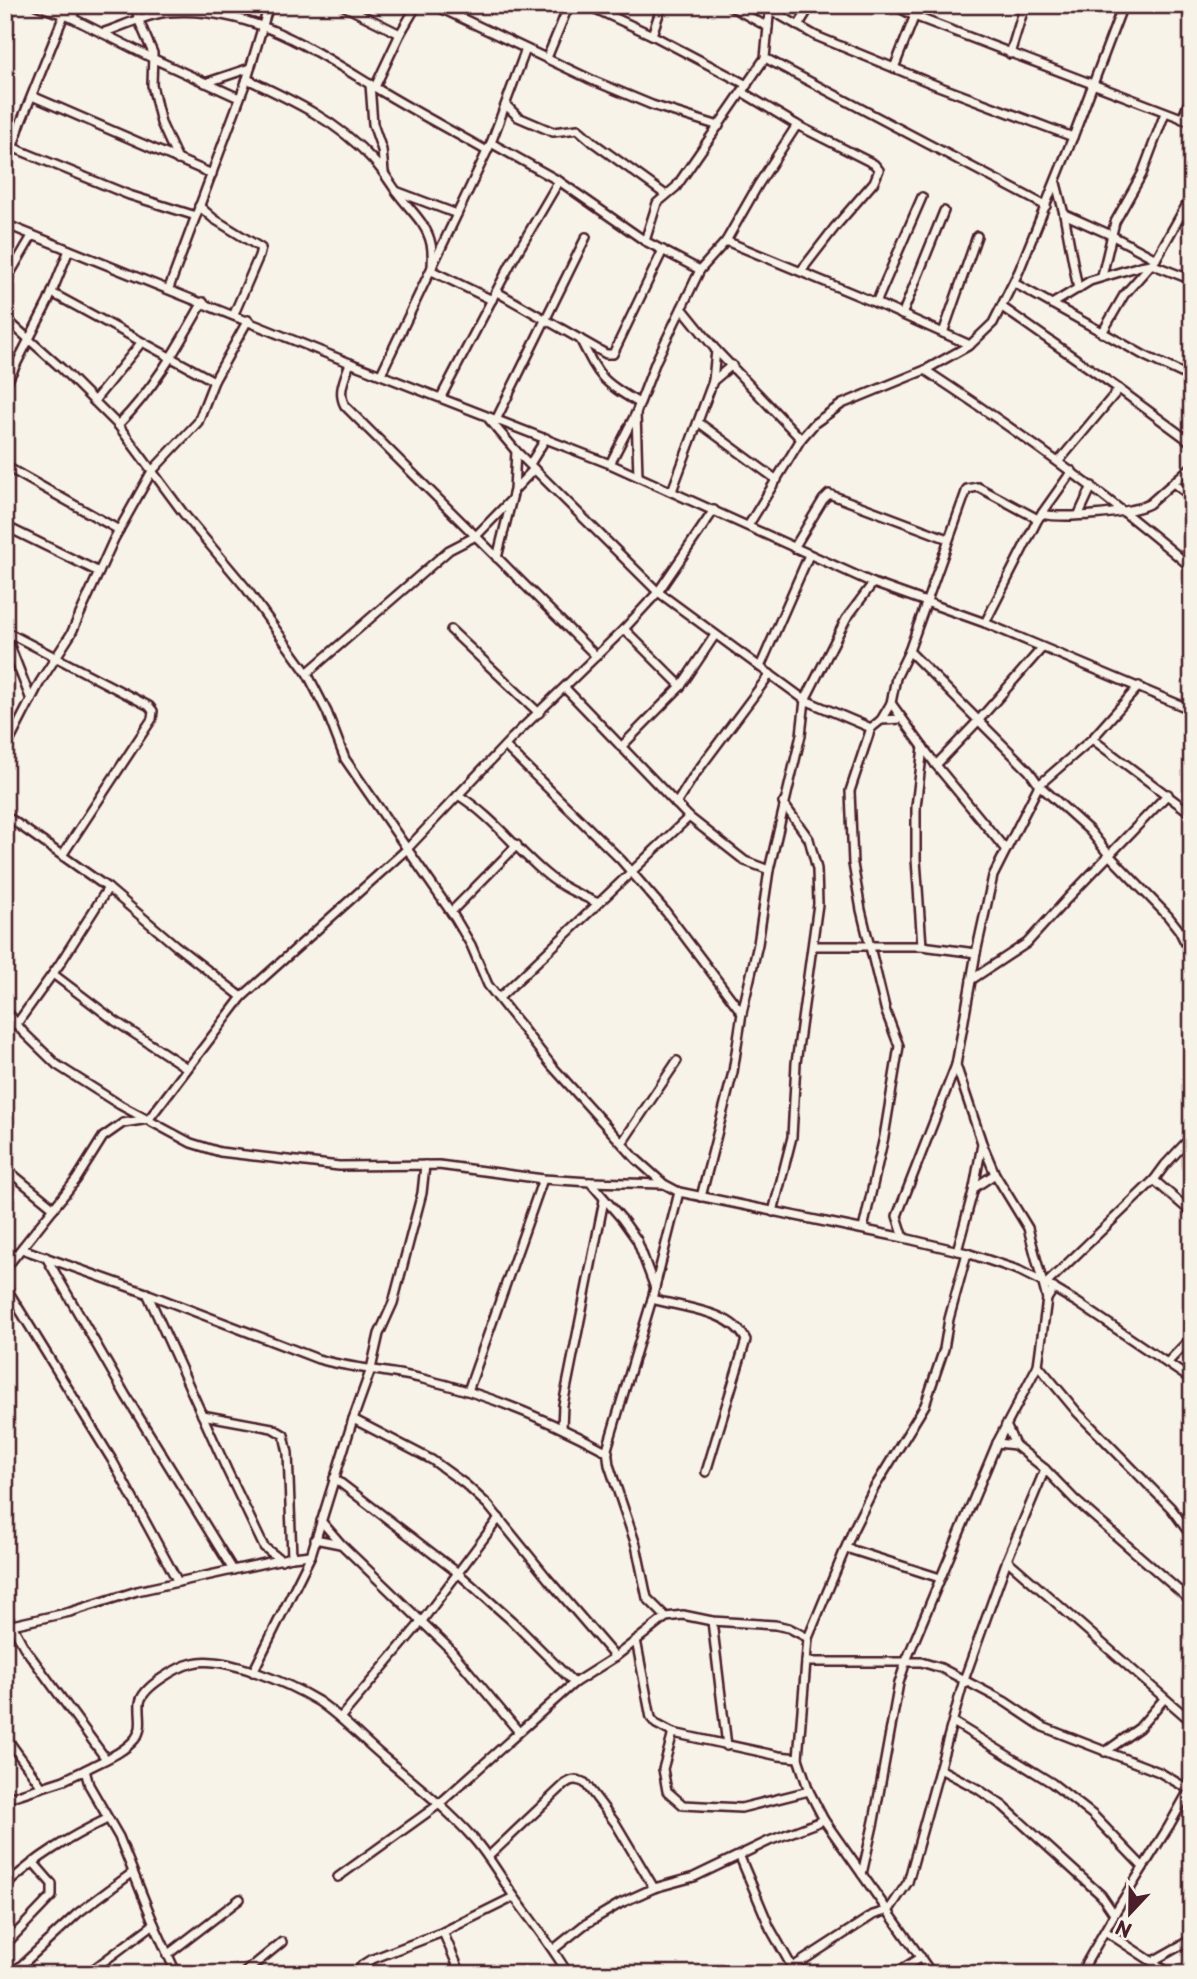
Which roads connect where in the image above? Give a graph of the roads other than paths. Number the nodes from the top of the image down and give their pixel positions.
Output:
1 (36, 5) edge
2 (78, 5) edge
3 (135, 5) edge
4 (211, 5) edge
5 (269, 5) edge
6 (342, 5) edge
7 (417, 5) edge
8 (435, 5) edge
9 (569, 5) edge
10 (587, 5) edge
11 (662, 5) edge
12 (728, 5) edge
13 (811, 5) edge
14 (894, 5) edge
15 (919, 5) edge
16 (1025, 5) edge
17 (1123, 5) edge
18 (767, 7) edge
19 (68, 16) junction
20 (914, 16) junction
21 (232, 17) junction
22 (139, 21) junction
23 (264, 25) junction
24 (798, 26) junction
25 (768, 27) junction
26 (103, 33) junction
27 (400, 34) junction
28 (652, 35) junction
29 (526, 49) junction
30 (1010, 54) junction
31 (547, 58) junction
32 (765, 58) junction
33 (153, 59) junction
34 (250, 68) junction
35 (894, 68) junction
36 (247, 79) junction
37 (205, 83) junction
38 (747, 85) junction
39 (1093, 85) junction
40 (372, 86) junction
41 (742, 93) junction
42 (1192, 94) edge
43 (32, 96) junction
44 (239, 98) junction
45 (506, 105) junction
46 (1165, 113) junction
47 (1182, 119) junction
48 (1192, 122) edge
49 (797, 125) junction
50 (719, 126) junction
51 (1073, 137) junction
52 (489, 147) junction
53 (14, 148) junction
54 (178, 160) junction
55 (5, 170) edge
56 (384, 173) junction
57 (212, 174) junction
58 (559, 181) junction
59 (1056, 182) junction
60 (396, 191) junction
61 (666, 195) junction
62 (1192, 195) edge
63 (922, 197) dead end
64 (200, 206) junction
65 (1045, 206) junction
66 (944, 211) dead end
67 (457, 214) junction
68 (1064, 214) junction
69 (196, 216) junction
70 (5, 224) edge
71 (1111, 235) junction
72 (32, 236) junction
73 (977, 236) dead end
74 (586, 237) dead end
75 (726, 240) junction
76 (645, 241) junction
77 (69, 250) junction
78 (663, 250) junction
79 (1154, 262) junction
80 (700, 270) junction
81 (432, 271) junction
82 (801, 271) junction
83 (1102, 276) junction
84 (1192, 281) edge
85 (5, 282) edge
86 (1014, 283) junction
87 (169, 288) junction
88 (1078, 289) junction
89 (497, 292) junction
90 (52, 293) junction
91 (492, 300) junction
92 (203, 302) junction
93 (876, 303) junction
94 (1052, 304) junction
95 (682, 307) junction
96 (1002, 307) junction
97 (234, 314) junction
98 (902, 314) junction
99 (5, 318) edge
100 (546, 319) junction
101 (248, 320) junction
102 (943, 333) junction
103 (1102, 333) junction
104 (580, 339) junction
105 (30, 341) junction
106 (141, 342) junction
107 (970, 345) junction
108 (716, 349) junction
109 (171, 359) junction
110 (350, 363) junction
111 (732, 365) junction
112 (925, 370) junction
113 (381, 374) junction
114 (1192, 378) edge
115 (214, 381) junction
116 (713, 381) junction
117 (5, 386) edge
118 (1119, 389) junction
119 (441, 397) junction
120 (94, 401) junction
121 (639, 403) junction
122 (636, 413) junction
123 (485, 416) junction
124 (496, 420) junction
125 (698, 422) junction
126 (118, 425) junction
127 (546, 438) junction
128 (801, 439) junction
129 (1192, 443) edge
130 (516, 451) junction
131 (1059, 461) junction
132 (610, 464) junction
133 (5, 466) edge
134 (1192, 466) edge
135 (532, 467) junction
136 (152, 471) junction
137 (1072, 471) junction
138 (638, 476) junction
139 (777, 480) junction
140 (1173, 483) junction
141 (1092, 486) junction
142 (514, 490) junction
143 (672, 491) junction
144 (1192, 497) edge
145 (510, 501) junction
146 (714, 510) junction
147 (1126, 512) junction
148 (1079, 514) junction
149 (1040, 516) junction
150 (5, 526) edge
151 (748, 526) junction
152 (119, 530) junction
153 (476, 536) junction
154 (948, 539) junction
155 (794, 548) junction
156 (809, 555) junction
157 (497, 558) junction
158 (1192, 568) edge
159 (99, 572) junction
160 (873, 583) junction
161 (658, 592) junction
162 (925, 602) junction
163 (985, 623) junction
164 (624, 629) junction
165 (451, 630) dead end
166 (5, 632) edge
167 (715, 635) junction
168 (1042, 648) junction
169 (909, 651) junction
170 (596, 656) junction
171 (55, 658) junction
172 (760, 667) junction
173 (307, 673) junction
174 (770, 674) junction
175 (681, 686) junction
176 (1139, 686) junction
177 (565, 688) junction
178 (31, 700) junction
179 (805, 700) junction
180 (891, 703) junction
181 (1192, 710) edge
182 (539, 713) junction
183 (902, 719) junction
184 (881, 720) junction
185 (978, 721) junction
186 (871, 728) junction
187 (5, 729) edge
188 (14, 734) junction
189 (1092, 738) junction
190 (505, 746) junction
191 (621, 747) junction
192 (923, 747) junction
193 (5, 750) edge
194 (936, 765) junction
195 (1039, 785) junction
196 (1168, 794) junction
197 (458, 795) junction
198 (783, 803) junction
199 (676, 804) junction
200 (1192, 814) edge
201 (5, 815) edge
202 (689, 817) junction
203 (517, 845) junction
204 (407, 849) junction
205 (1006, 850) junction
206 (63, 854) junction
207 (1109, 855) junction
208 (769, 870) junction
209 (630, 871) junction
210 (108, 887) junction
211 (598, 904) junction
212 (451, 912) junction
213 (814, 946) junction
214 (871, 946) junction
215 (922, 946) junction
216 (976, 953) junction
217 (1192, 956) edge
218 (53, 974) junction
219 (971, 980) junction
220 (242, 997) junction
221 (499, 998) junction
222 (5, 1009) edge
223 (742, 1013) junction
224 (16, 1025) junction
225 (677, 1060) dead end
226 (956, 1065) junction
227 (187, 1068) junction
228 (149, 1119) junction
229 (1192, 1136) edge
230 (622, 1143) junction
231 (982, 1143) junction
232 (425, 1165) junction
233 (5, 1168) edge
234 (995, 1174) junction
235 (542, 1179) junction
236 (1154, 1180) junction
237 (590, 1182) junction
238 (664, 1184) junction
239 (974, 1188) junction
240 (679, 1192) junction
241 (701, 1197) junction
242 (604, 1200) junction
243 (54, 1208) junction
244 (774, 1212) junction
245 (1192, 1213) edge
246 (897, 1216) junction
247 (863, 1229) junction
248 (891, 1235) junction
249 (904, 1238) junction
250 (23, 1249) junction
251 (957, 1251) junction
252 (967, 1254) junction
253 (46, 1257) junction
254 (5, 1269) edge
255 (1047, 1285) junction
256 (5, 1286) edge
257 (655, 1288) junction
258 (146, 1293) junction
259 (652, 1298) junction
260 (1047, 1299) junction
261 (1192, 1337) edge
262 (1167, 1363) junction
263 (1038, 1365) junction
264 (370, 1368) junction
265 (1192, 1380) edge
266 (468, 1391) junction
267 (202, 1415) junction
268 (353, 1419) junction
269 (1006, 1425) junction
270 (562, 1427) junction
271 (997, 1443) junction
272 (1015, 1446) junction
273 (608, 1452) junction
274 (1045, 1469) junction
275 (706, 1472) dead end
276 (334, 1478) junction
277 (499, 1518) junction
278 (321, 1521) junction
279 (1192, 1537) edge
280 (315, 1539) junction
281 (341, 1544) junction
282 (264, 1547) junction
283 (845, 1548) junction
284 (311, 1555) junction
285 (292, 1558) junction
286 (281, 1560) junction
287 (1007, 1560) junction
288 (258, 1565) junction
289 (233, 1570) junction
290 (458, 1573) junction
291 (940, 1578) junction
292 (178, 1582) junction
293 (1192, 1602) edge
294 (5, 1612) edge
295 (666, 1617) junction
296 (422, 1621) junction
297 (712, 1621) junction
298 (12, 1625) junction
299 (808, 1638) junction
300 (636, 1640) junction
301 (615, 1657) junction
302 (906, 1661) junction
303 (806, 1662) junction
304 (253, 1672) junction
305 (964, 1680) junction
306 (574, 1683) junction
307 (1164, 1699) junction
308 (340, 1718) junction
309 (953, 1721) junction
310 (1192, 1722) edge
311 (519, 1732) junction
312 (673, 1733) junction
313 (5, 1736) edge
314 (727, 1746) junction
315 (1105, 1752) junction
316 (798, 1758) junction
317 (106, 1759) junction
318 (940, 1769) junction
319 (85, 1770) junction
320 (42, 1787) junction
321 (1190, 1787) edge
322 (809, 1791) junction
323 (5, 1799) edge
324 (438, 1805) junction
325 (107, 1819) junction
326 (824, 1820) junction
327 (488, 1857) junction
328 (740, 1857) junction
329 (33, 1861) junction
330 (1143, 1867) junction
331 (132, 1873) junction
332 (862, 1874) junction
333 (338, 1877) dead end
334 (5, 1886) edge
335 (653, 1888) junction
336 (514, 1897) junction
337 (240, 1899) dead end
338 (889, 1910) junction
339 (1114, 1914) junction
340 (153, 1924) junction
341 (1105, 1931) junction
342 (443, 1932) junction
343 (1192, 1939) edge
344 (282, 1942) dead end
345 (5, 1945) edge
346 (554, 1949) junction
347 (167, 1955) junction
348 (921, 1957) junction
349 (1153, 1961) junction
350 (173, 1966) junction
351 (794, 1971) edge
352 (12, 1974) edge
353 (87, 1974) edge
354 (166, 1974) edge
355 (178, 1974) edge
356 (243, 1974) edge
357 (357, 1974) edge
358 (461, 1974) edge
359 (568, 1974) edge
360 (782, 1974) edge
361 (894, 1974) edge
362 (932, 1974) edge
363 (1080, 1974) edge
364 (1171, 1974) edge

1 - 19 street
2 - 19 street
3 - 22 street
4 - 21 street
5 - 23 street
6 - 27 street
7 - 27 street
8 - 29 street
9 - 31 street
10 - 28 street
11 - 28 street
12 - 25 street
13 - 24 street
14 - 20 street
15 - 20 street
16 - 30 street
17 - 39 street
18 - 24 street
18 - 25 street
19 - 26 street
19 - 43 street
20 - 30 street
20 - 35 street
21 - 22 street
21 - 23 street
22 - 26 street
22 - 33 street
23 - 34 street
23 - 40 street
24 - 35 street
25 - 32 street
26 - 33 street
27 - 40 street
28 - 38 street
29 - 31 street
29 - 45 street
30 - 39 street
31 - 50 street
32 - 38 street
32 - 65 street
33 - 37 street
33 - 54 street
34 - 36 street
34 - 37 street
35 - 51 street
36 - 44 street
36 - 56 street
37 - 44 street
38 - 41 street
39 - 46 street
39 - 51 street
40 - 52 street
40 - 56 street
41 - 49 street
41 - 50 street
42 - 47 street
43 - 53 street
43 - 54 street
44 - 57 street
45 - 52 street
45 - 61 street
46 - 47 street
46 - 71 street
47 - 48 street
49 - 75 street
49 - 82 street
50 - 61 street
51 - 59 street
52 - 58 street
52 - 67 street
53 - 55 street
53 - 69 street
54 - 57 street
56 - 60 street
57 - 64 street
58 - 76 street
58 - 89 street
59 - 65 street
59 - 68 street
60 - 67 street
60 - 81 street
61 - 76 street
62 - 79 street
63 - 93 street
64 - 69 street
64 - 97 street
65 - 86 street
66 - 98 street
67 - 81 street
68 - 71 street
68 - 88 street
69 - 87 street
70 - 72 street
71 - 79 street
71 - 83 street
72 - 77 street
72 - 85 street
73 - 102 street
74 - 100 street
75 - 80 street
75 - 82 street
76 - 78 street
77 - 87 street
77 - 90 street
78 - 80 street
78 - 104 street
79 - 83 street
79 - 84 street
79 - 103 street
80 - 95 street
81 - 91 street
81 - 113 street
82 - 93 street
83 - 88 street
86 - 94 street
86 - 96 street
87 - 92 street
88 - 94 street
89 - 91 street
89 - 100 street
90 - 105 street
90 - 106 street
91 - 119 street
92 - 97 street
92 - 109 street
93 - 98 street
94 - 103 street
95 - 108 street
95 - 121 street
96 - 107 street
96 - 118 street
97 - 101 street
98 - 102 street
99 - 105 street
100 - 104 street
100 - 124 street
101 - 110 street
101 - 115 street
102 - 107 street
103 - 114 street
104 - 121 street
105 - 117 street
105 - 120 street
106 - 109 street
106 - 120 street
107 - 112 street
108 - 111 street
108 - 116 street
109 - 115 street
109 - 126 street
110 - 113 street
110 - 153 street
111 - 116 street
111 - 128 street
112 - 128 street
112 - 131 street
113 - 119 street
115 - 136 street
116 - 125 street
118 - 129 street
118 - 131 street
119 - 123 street
120 - 126 street
121 - 122 street
122 - 132 street
122 - 138 street
123 - 124 street
123 - 130 street
124 - 127 street
125 - 139 street
125 - 143 street
126 - 136 street
127 - 132 street
127 - 135 street
128 - 139 street
130 - 135 street
130 - 142 street
131 - 137 street
132 - 138 street
133 - 152 street
134 - 140 street
135 - 142 street
135 - 161 street
136 - 152 street
136 - 173 street
137 - 141 street
137 - 149 street
138 - 143 street
139 - 151 street
140 - 144 street
140 - 147 street
141 - 147 street
141 - 148 street
142 - 145 street
143 - 146 street
145 - 153 street
145 - 157 street
146 - 151 street
146 - 161 street
147 - 148 street
147 - 158 street
148 - 149 street
149 - 154 street
149 - 163 street
150 - 159 street
151 - 155 street
152 - 159 street
153 - 157 street
153 - 173 street
154 - 155 street
154 - 162 street
155 - 156 street
156 - 160 street
156 - 172 street
157 - 170 street
159 - 171 street
160 - 162 street
160 - 179 street
161 - 164 street
161 - 167 street
162 - 163 street
162 - 169 street
163 - 168 street
164 - 170 street
164 - 175 street
165 - 182 street
166 - 171 street
166 - 178 street
167 - 172 street
167 - 175 street
168 - 176 street
168 - 185 street
169 - 180 street
169 - 185 street
170 - 177 street
171 - 178 street
171 - 206 street
172 - 174 street
173 - 204 street
174 - 179 street
174 - 199 street
175 - 191 street
176 - 181 street
176 - 189 street
177 - 182 street
177 - 191 street
178 - 188 street
179 - 186 street
179 - 198 street
180 - 183 street
180 - 184 street
182 - 190 street
183 - 184 street
183 - 192 street
184 - 186 street
185 - 194 street
185 - 195 street
186 - 214 street
187 - 188 street
188 - 193 street
189 - 195 street
189 - 196 street
190 - 197 street
190 - 209 street
191 - 199 street
192 - 194 street
192 - 215 street
194 - 205 street
195 - 205 street
195 - 207 street
196 - 200 street
196 - 207 street
197 - 203 street
197 - 204 street
198 - 208 street
198 - 213 street
199 - 202 street
201 - 206 street
202 - 208 street
202 - 209 street
203 - 211 street
203 - 212 street
204 - 212 street
204 - 220 street
205 - 216 street
206 - 210 street
207 - 217 street
207 - 219 street
208 - 223 street
209 - 211 street
209 - 223 street
210 - 218 street
210 - 220 street
211 - 221 street
212 - 221 street
213 - 214 street
213 - 244 street
214 - 215 street
214 - 247 street
215 - 216 street
216 - 219 street
218 - 224 street
218 - 227 street
219 - 226 street
220 - 227 street
221 - 230 street
222 - 224 street
223 - 241 street
224 - 228 street
225 - 230 street
226 - 231 street
226 - 246 street
227 - 228 street
228 - 232 street
228 - 243 street
229 - 236 street
230 - 238 street
231 - 234 street
231 - 239 street
232 - 235 street
232 - 264 street
233 - 243 street
234 - 239 street
234 - 255 street
235 - 237 street
235 - 266 street
236 - 245 street
236 - 255 street
237 - 238 street
237 - 242 street
238 - 240 street
239 - 251 street
240 - 241 street
240 - 257 street
241 - 244 street
242 - 257 street
242 - 270 street
243 - 250 street
244 - 247 street
246 - 248 street
246 - 249 street
247 - 248 street
248 - 249 street
249 - 251 street
250 - 253 street
250 - 254 street
251 - 252 street
252 - 255 street
252 - 283 street
253 - 258 street
253 - 289 street
255 - 260 street
255 - 260 street
255 - 262 street
256 - 292 street
257 - 259 street
258 - 264 street
258 - 267 street
259 - 273 street
259 - 275 street
260 - 263 street
261 - 262 street
262 - 265 street
263 - 269 street
263 - 279 street
264 - 266 street
264 - 268 street
266 - 270 street
267 - 282 street
267 - 285 street
268 - 276 street
268 - 277 street
269 - 271 street
269 - 272 street
270 - 273 street
271 - 272 street
271 - 291 street
272 - 274 street
273 - 295 street
274 - 287 street
274 - 293 street
276 - 278 street
276 - 290 street
277 - 290 street
277 - 301 street
278 - 280 street
278 - 281 street
280 - 281 street
280 - 284 street
281 - 296 street
282 - 286 street
282 - 288 street
283 - 291 street
283 - 299 street
284 - 285 street
284 - 304 street
285 - 286 street
286 - 288 street
287 - 305 street
287 - 307 street
288 - 289 street
289 - 292 street
290 - 296 street
290 - 306 street
291 - 302 street
292 - 298 street
294 - 298 street
295 - 297 street
295 - 300 street
296 - 308 street
296 - 311 street
297 - 299 street
297 - 314 street
298 - 317 street
299 - 303 street
300 - 301 street
300 - 312 street
301 - 306 street
302 - 303 street
302 - 305 street
302 - 332 street
303 - 316 street
304 - 308 street
304 - 317 street
305 - 309 street
305 - 315 street
306 - 311 street
307 - 310 street
307 - 315 street
308 - 324 street
309 - 318 street
309 - 330 street
311 - 324 street
312 - 314 street
312 - 322 street
313 - 320 street
314 - 316 street
315 - 321 street
316 - 322 street
317 - 319 street
318 - 338 street
318 - 339 street
319 - 320 street
319 - 325 street
320 - 323 street
321 - 330 street
322 - 326 street
324 - 327 street
324 - 333 street
325 - 329 street
325 - 331 street
326 - 328 street
326 - 332 street
327 - 335 street
327 - 336 street
328 - 335 street
328 - 351 street
329 - 334 street
329 - 345 street
330 - 339 street
331 - 340 street
331 - 352 street
332 - 338 street
335 - 346 street
336 - 342 street
336 - 346 street
337 - 347 street
338 - 348 street
338 - 351 street
339 - 341 street
340 - 347 street
340 - 353 street
341 - 349 street
341 - 363 street
342 - 357 street
342 - 358 street
343 - 349 street
344 - 356 street
346 - 359 street
347 - 350 street
348 - 361 street
348 - 362 street
349 - 364 street
350 - 354 street
350 - 355 street
351 - 360 street

